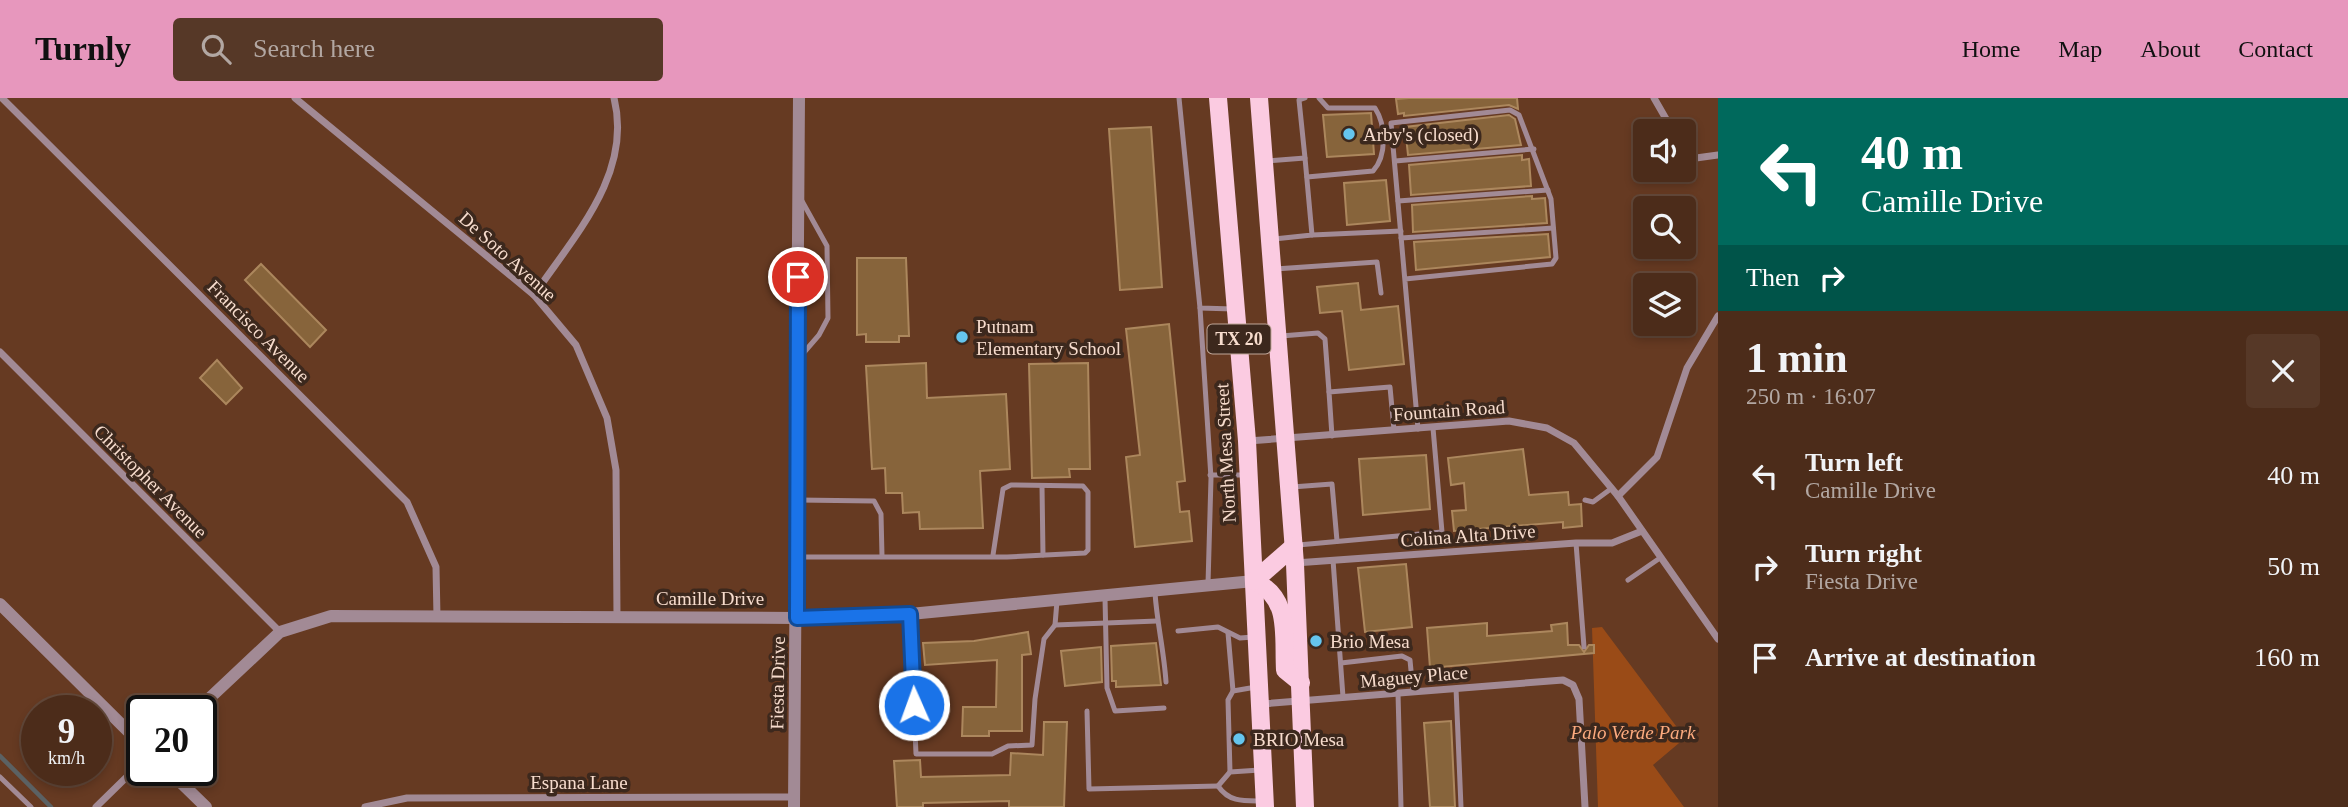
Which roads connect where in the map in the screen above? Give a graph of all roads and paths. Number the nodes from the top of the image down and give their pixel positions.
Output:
1 (2, 98) edge
2 (295, 98) edge
3 (614, 98) edge
4 (799, 98) edge
5 (1179, 98) edge
6 (1219, 98) edge
7 (1259, 98) edge
8 (1305, 98) edge
9 (1319, 98) edge
10 (1654, 98) edge
11 (1666, 119) edge
12 (1534, 149) junction
13 (1718, 155) edge
14 (1305, 158) junction
15 (1696, 158) edge
16 (1264, 161) junction
17 (1395, 161) junction
18 (1307, 177) junction
19 (1548, 190) junction
20 (799, 195) junction
21 (1398, 201) junction
22 (1553, 228) junction
23 (1401, 230) junction
24 (1312, 236) junction
25 (1401, 238) junction
26 (1270, 239) junction
27 (1273, 269) junction
28 (1405, 279) junction
29 (1381, 293) dead end
30 (534, 295) junction
31 (1200, 308) junction
32 (1236, 309) junction
33 (1718, 317) edge
34 (1278, 336) junction
35 (0, 352) edge
36 (798, 360) junction
37 (1329, 392) junction
38 (1433, 428) junction
39 (1418, 429) junction
40 (1394, 430) junction
41 (1332, 436) junction
42 (1286, 440) junction
43 (1247, 441) junction
44 (1210, 475) junction
45 (1249, 475) junction
46 (1042, 486) junction
47 (1290, 487) junction
48 (1612, 488) junction
49 (1618, 496) junction
50 (797, 500) junction
51 (1585, 500) dead end
52 (1642, 531) junction
53 (1336, 541) junction
54 (1576, 542) junction
55 (993, 555) junction
56 (1042, 555) junction
57 (1294, 555) junction
58 (797, 556) junction
59 (882, 556) junction
60 (1660, 558) junction
61 (1333, 560) junction
62 (1628, 580) dead end
63 (1254, 581) junction
64 (1207, 587) junction
65 (1155, 593) junction
66 (1105, 598) junction
67 (1057, 601) junction
68 (0, 604) edge
69 (910, 614) junction
70 (437, 617) junction
71 (617, 617) junction
72 (797, 618) junction
73 (1157, 621) junction
74 (1105, 624) junction
75 (1055, 625) junction
76 (1178, 631) dead end
77 (280, 632) junction
78 (1228, 633) junction
79 (1258, 637) junction
80 (1718, 639) edge
81 (1584, 647) dead end
82 (1341, 663) junction
83 (1166, 682) dead end
84 (1456, 688) junction
85 (1233, 691) junction
86 (1302, 692) junction
87 (1413, 692) junction
88 (1398, 693) junction
89 (213, 695) edge
90 (1261, 696) junction
91 (1343, 697) junction
92 (1164, 708) dead end
93 (1087, 711) dead end
94 (126, 729) edge
95 (1264, 770) junction
96 (1230, 772) junction
97 (0, 776) edge
98 (126, 778) edge
99 (184, 786) edge
100 (1218, 786) junction
101 (794, 802) edge
102 (1264, 804) edge
103 (31, 807) edge
104 (96, 807) edge
105 (206, 807) edge
106 (365, 807) edge
107 (1305, 807) edge
108 (1401, 807) edge
109 (1461, 807) edge
110 (1585, 807) edge

1 - 70 street, Francisco Avenue
2 - 30 street, De Soto Avenue
3 - 30 street
4 - 20 street, Fiesta Drive
5 - 31 lane
6 - 32 main road, North Mesa Street / TX 20
7 - 16 main road, TX 20
8 - 14 lane
9 - 18 lane
10 - 11 street
12 - 17 lane
12 - 17 lane
12 - 19 lane
13 - 15 street
14 - 16 lane
14 - 18 lane
16 - 26 main road, TX 20
17 - 21 lane
18 - 24 lane
19 - 21 lane
19 - 22 lane
20 - 36 street, Fiesta Drive
20 - 36 lane
21 - 23 lane
22 - 25 lane
22 - 28 lane
23 - 24 lane
23 - 25 lane
24 - 26 lane
25 - 28 lane
26 - 27 main road, TX 20
27 - 29 lane
27 - 34 main road, TX 20
28 - 39 lane
30 - 71 street, De Soto Avenue
31 - 32 lane
31 - 44 lane
32 - 43 main road, North Mesa Street / TX 20
33 - 49 street
34 - 37 lane
34 - 42 main road, TX 20
35 - 77 street, Christopher Avenue
36 - 50 street, Fiesta Drive
37 - 40 lane
37 - 41 lane
38 - 39 street, Fountain Road
38 - 48 street, Fountain Road
38 - 53 lane
39 - 40 street, Fountain Road
40 - 41 street, Fountain Road
41 - 42 street, Fountain Road
42 - 43 street, Fountain Road
42 - 47 main road, TX 20
43 - 45 main road, North Mesa Street / TX 20
44 - 45 lane
44 - 64 lane
45 - 63 main road, North Mesa Street / TX 20
46 - 55 lane
46 - 56 lane
46 - 56 lane
47 - 53 lane
47 - 57 main road, TX 20
48 - 49 street, Fountain Road
48 - 51 lane
49 - 52 street, Fountain Road
50 - 58 street, Fiesta Drive
50 - 59 lane
52 - 54 street, Colina Alta Drive
52 - 60 street, Fountain Road
53 - 57 lane
54 - 61 street, Colina Alta Drive
54 - 81 lane
55 - 56 lane
55 - 59 lane
57 - 61 street, Colina Alta Drive
57 - 63 main road
57 - 86 main road, TX 20
58 - 59 lane
58 - 72 street, Fiesta Drive
60 - 62 lane
60 - 80 street, Fountain Road
61 - 82 lane
63 - 64 street, Camille Drive
63 - 79 main road, North Mesa Street / TX 20
63 - 86 main road
64 - 65 street, Camille Drive
65 - 66 street, Camille Drive
65 - 73 lane
66 - 67 street, Camille Drive
66 - 74 lane
67 - 69 street, Camille Drive
67 - 75 lane
68 - 94 street
69 - 72 street, Camille Drive
69 - 75 lane
70 - 71 street, Camille Drive
70 - 77 street, Camille Drive
71 - 72 street, Camille Drive
72 - 101 street, Fiesta Drive
73 - 74 lane
73 - 83 lane
74 - 75 lane
74 - 92 lane
76 - 78 lane
77 - 89 street, Camille Drive
78 - 79 lane
78 - 85 lane
79 - 90 main road, North Mesa Street / TX 20
82 - 87 lane
82 - 91 lane
84 - 87 street, Maguey Place
84 - 109 lane
84 - 110 street, Maguey Place
85 - 90 lane
85 - 96 lane
86 - 90 street, Maguey Place
86 - 91 street, Maguey Place
86 - 107 main road, TX 20
87 - 88 street, Maguey Place
88 - 91 street, Maguey Place
88 - 108 lane
90 - 95 main road, North Mesa Street / TX 20
93 - 100 lane
95 - 96 lane
95 - 102 main road, North Mesa Street / TX 20
96 - 100 lane
97 - 103 lane
98 - 104 street
99 - 105 street
100 - 102 lane
101 - 106 street, Espana Lane

